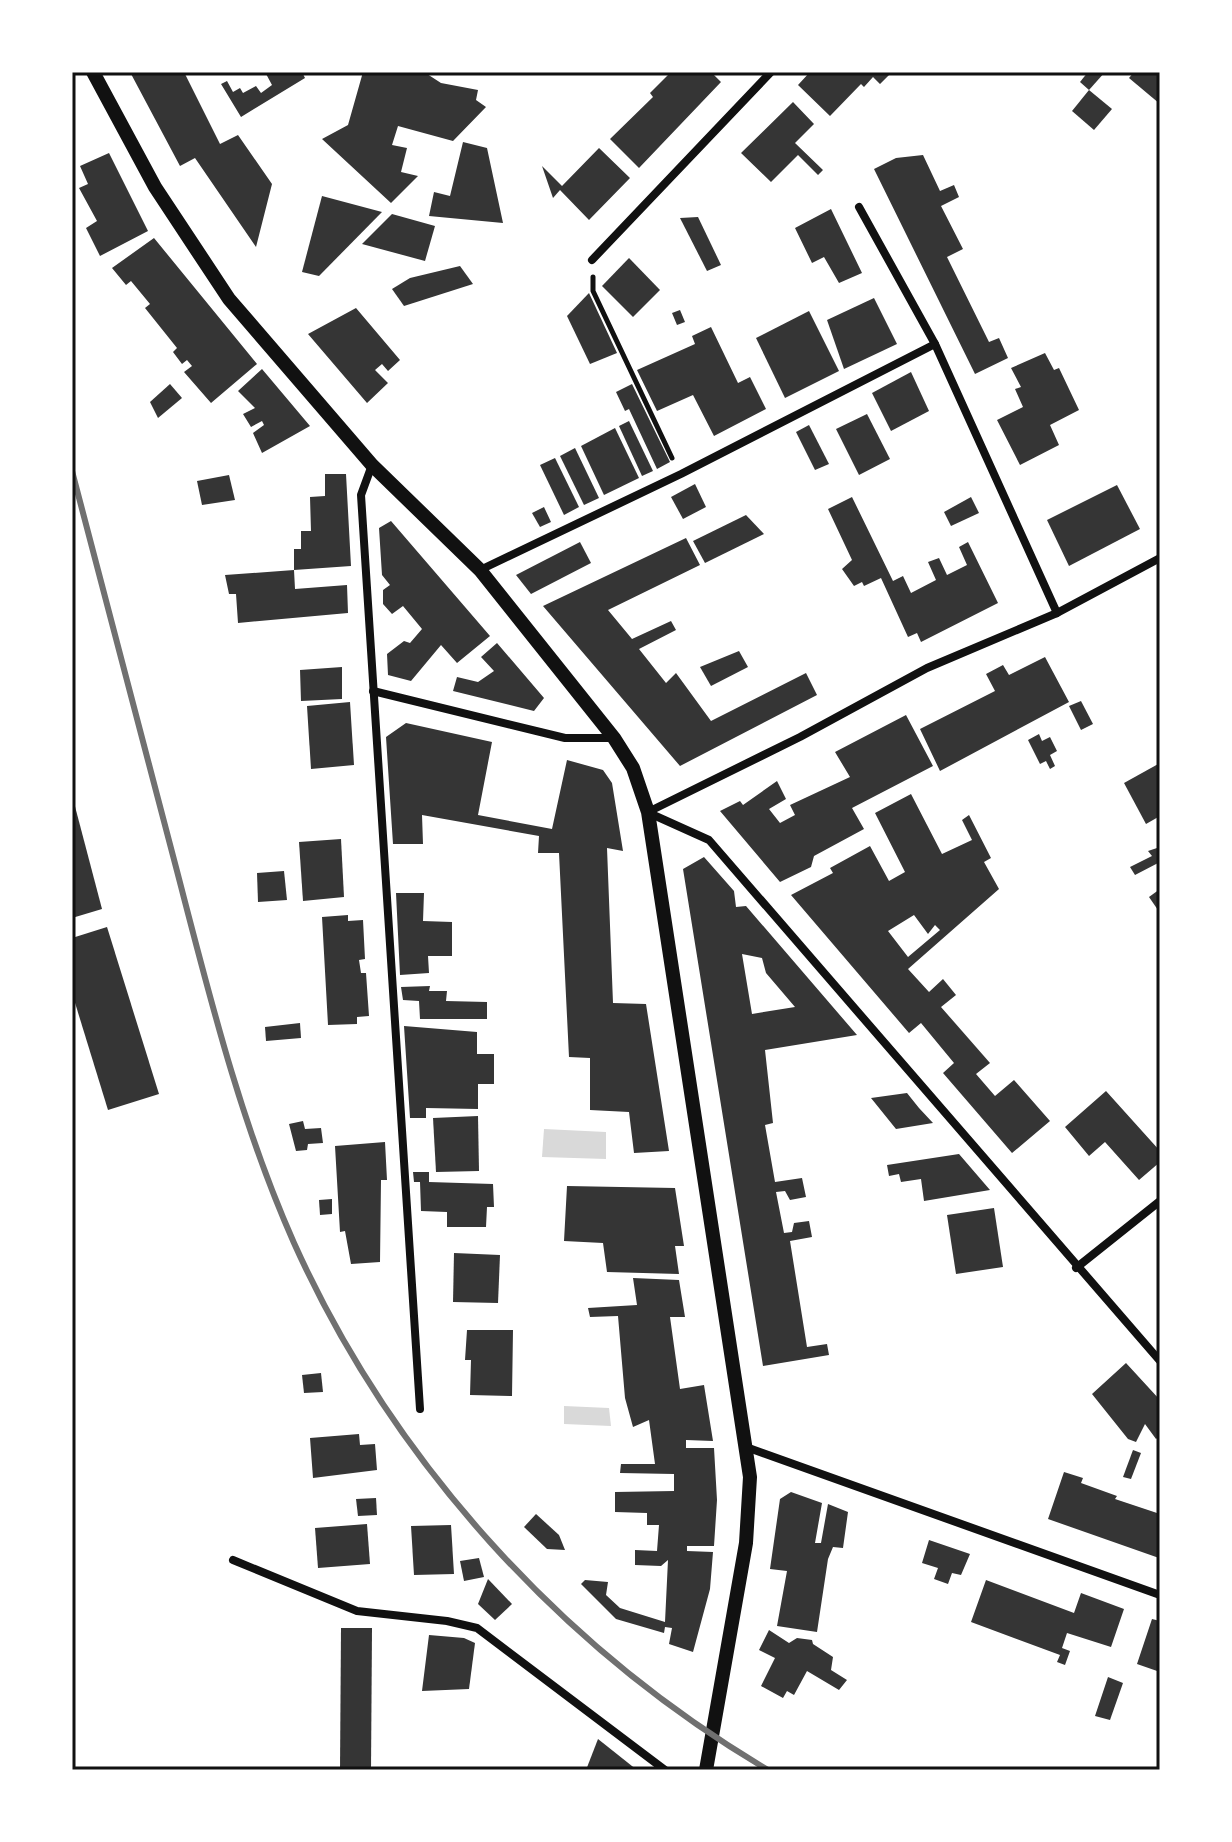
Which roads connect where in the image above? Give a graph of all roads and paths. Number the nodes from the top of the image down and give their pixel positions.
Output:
1 (93, 72) edge
2 (771, 72) edge
3 (859, 207) dead end
4 (592, 260) joint
5 (935, 344) junction
6 (372, 465) junction
7 (681, 474) junction
8 (1160, 558) edge
9 (480, 570) junction
10 (1057, 613) junction
11 (373, 691) junction
12 (614, 738) junction
13 (648, 812) junction
14 (1160, 1201) edge
15 (1076, 1268) junction
16 (1160, 1361) edge
17 (420, 1409) dead end
18 (746, 1447) junction
19 (233, 1560) dead end
20 (1160, 1595) edge
21 (665, 1770) edge
22 (706, 1770) edge

1 - 6 street
2 - 4 street
3 - 5 street
4 - 7 path
5 - 7 street
5 - 10 street
6 - 9 street
6 - 11 street
7 - 9 street
8 - 10 street
9 - 12 street
10 - 13 street
11 - 12 street
11 - 17 street
12 - 13 street
13 - 15 street
13 - 18 street
14 - 15 street
15 - 16 street
18 - 20 street
18 - 22 street
19 - 21 street

